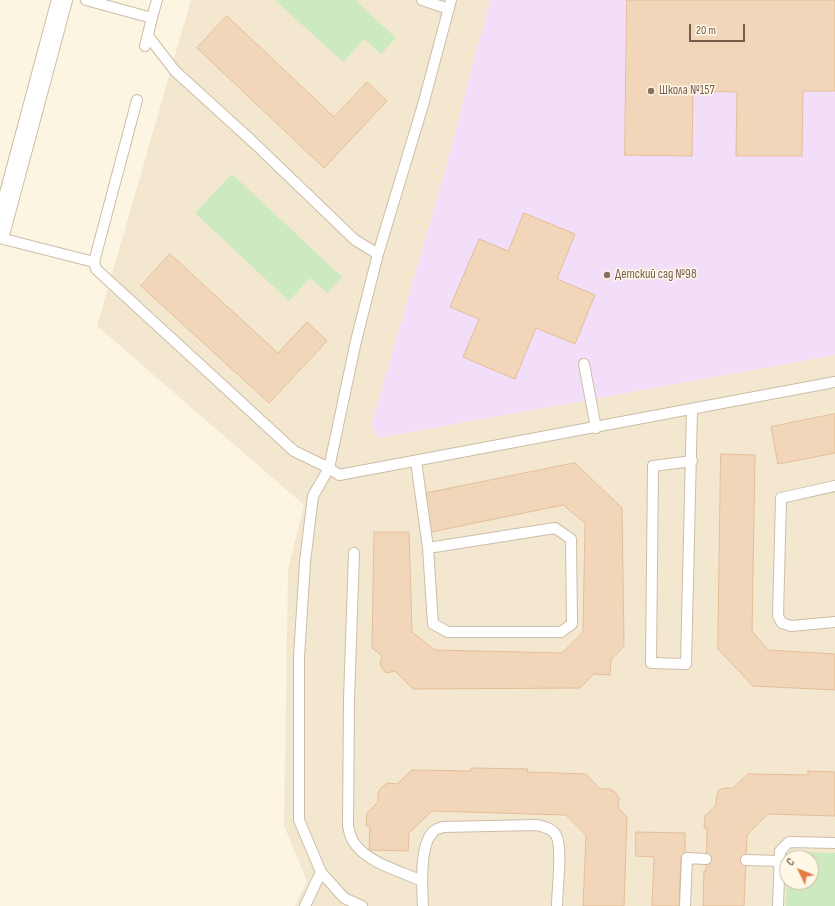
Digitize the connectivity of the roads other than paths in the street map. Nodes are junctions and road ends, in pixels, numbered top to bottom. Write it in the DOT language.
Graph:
graph roads {
  1 [pos="62,0"];
  2 [pos="86,0"];
  3 [pos="157,0"];
  4 [pos="422,0"];
  5 [pos="450,5"];
  6 [pos="152,18"];
  7 [pos="148,36"];
  8 [pos="145,46"];
  9 [pos="137,100"];
  10 [pos="0,231"];
  11 [pos="0,238"];
  12 [pos="378,254"];
  13 [pos="94,262"];
  14 [pos="584,364"];
  15 [pos="835,382"];
  16 [pos="692,410"];
  17 [pos="596,428"];
  18 [pos="416,461"];
  19 [pos="692,461"];
  20 [pos="329,468"];
  21 [pos="835,486"];
  22 [pos="428,548"];
  23 [pos="354,553"];
  24 [pos="835,622"];
  25 [pos="835,843"];
  26 [pos="781,850"];
  27 [pos="706,859"];
  28 [pos="746,860"];
  29 [pos="779,861"];
  30 [pos="321,872"];
  31 [pos="422,881"];
  32 [pos="779,884"];
  33 [pos="305,906"];
  34 [pos="362,906"];
  35 [pos="423,906"];
  36 [pos="557,906"];
  37 [pos="685,906"];
  38 [pos="778,906"];
  1 -- 10 [label="street"];
  2 -- 6 [label="lane"];
  3 -- 6 [label="lane"];
  4 -- 5 [label="lane"];
  5 -- 12 [label="lane"];
  6 -- 7 [label="lane"];
  7 -- 8 [label="lane"];
  7 -- 12 [label="lane"];
  9 -- 13 [label="lane"];
  11 -- 13 [label="lane"];
  12 -- 20 [label="lane"];
  13 -- 20 [label="lane"];
  14 -- 17 [label="lane"];
  15 -- 16 [label="lane"];
  16 -- 17 [label="lane"];
  16 -- 19 [label="lane"];
  17 -- 18 [label="lane"];
  18 -- 20 [label="lane"];
  18 -- 22 [label="lane"];
  19 -- 19 [label="lane"];
  20 -- 30 [label="lane"];
  21 -- 24 [label="lane"];
  22 -- 22 [label="lane"];
  23 -- 31 [label="lane"];
  25 -- 26 [label="lane"];
  27 -- 37 [label="lane"];
  28 -- 29 [label="lane"];
  30 -- 33 [label="lane"];
  30 -- 34 [label="lane"];
  31 -- 35 [label="lane"];
  31 -- 36 [label="lane"];
  32 -- 38 [label="lane"];
}
